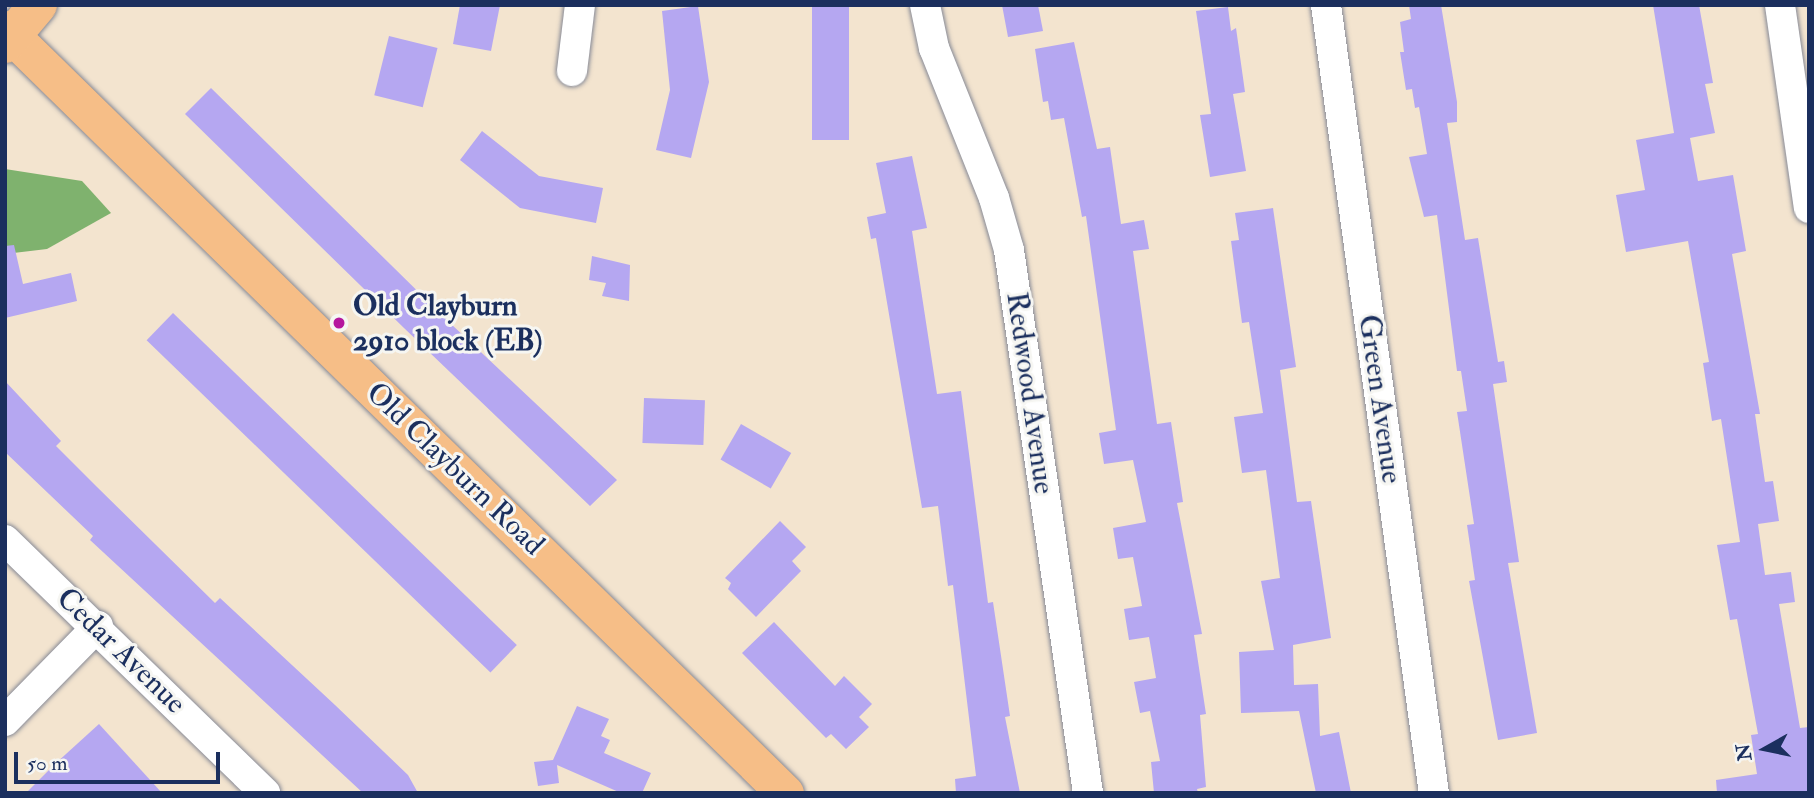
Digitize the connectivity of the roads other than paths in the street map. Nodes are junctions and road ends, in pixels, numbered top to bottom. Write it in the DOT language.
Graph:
graph roads {
  1 [pos="38,5"];
  2 [pos="580,5"];
  3 [pos="925,5"];
  4 [pos="1326,5"];
  5 [pos="1780,5"];
  6 [pos="8,36"];
  7 [pos="572,71"];
  8 [pos="1809,208"];
  9 [pos="5,540"];
  10 [pos="98,626"];
  11 [pos="5,721"];
  12 [pos="265,793"];
  13 [pos="785,793"];
  14 [pos="1088,793"];
  15 [pos="1434,793"];
  1 -- 6 [label="highway"];
  2 -- 7 [label="street"];
  3 -- 14 [label="street, Redwood Avenue"];
  4 -- 15 [label="street, Green Avenue"];
  5 -- 8 [label="street"];
  6 -- 13 [label="main road, Old Clayburn Road"];
  9 -- 10 [label="street, Cedar Avenue"];
  10 -- 11 [label="street"];
  10 -- 12 [label="street, Cedar Avenue"];
}
